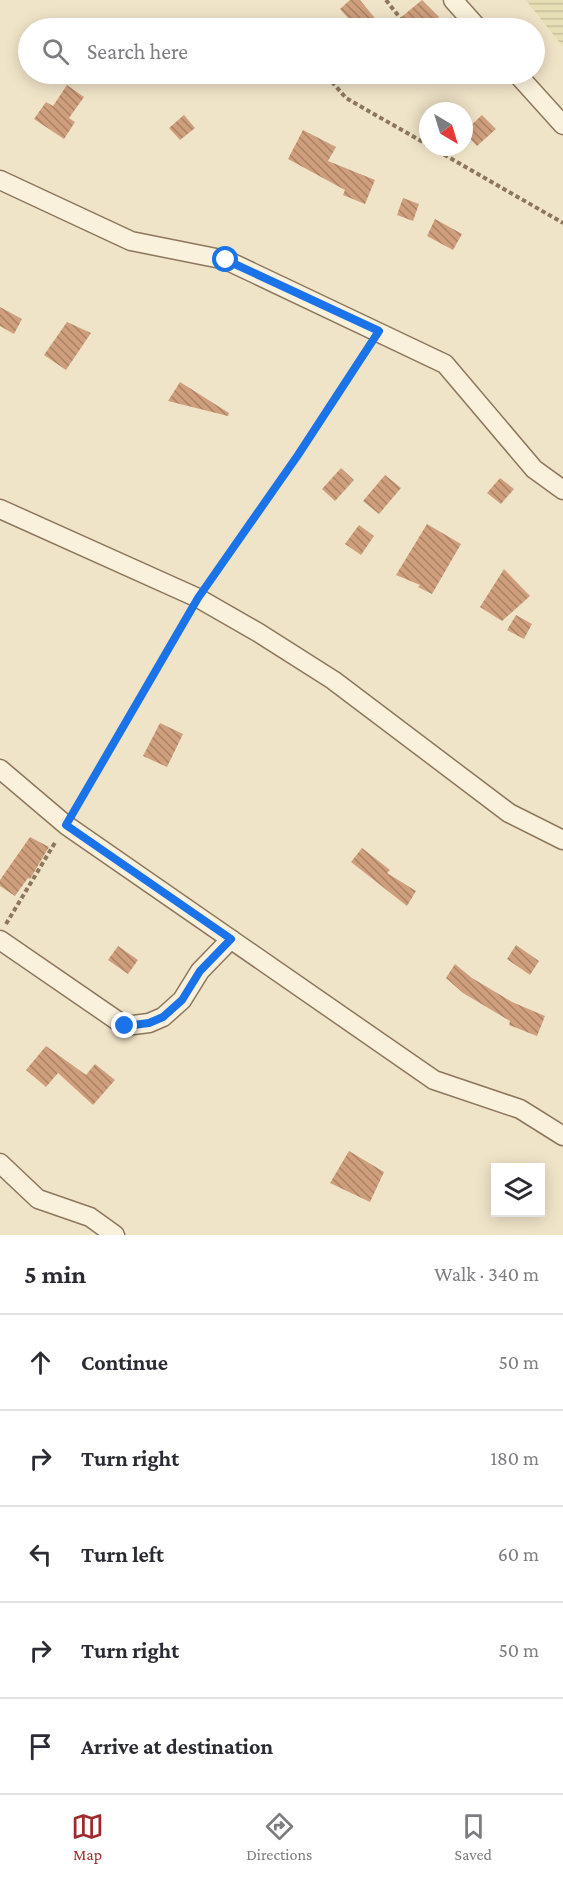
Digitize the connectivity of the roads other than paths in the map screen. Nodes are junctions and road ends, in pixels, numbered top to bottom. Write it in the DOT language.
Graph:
graph roads {
  1 [pos="453,0"];
  2 [pos="469,18"];
  3 [pos="526,84"];
  4 [pos="563,125"];
  5 [pos="0,180"];
  6 [pos="563,490"];
  7 [pos="0,509"];
  8 [pos="0,770"];
  9 [pos="563,840"];
  10 [pos="231,939"];
  11 [pos="0,940"];
  12 [pos="563,1136"];
  13 [pos="0,1163"];
  14 [pos="115,1235"];
  1 -- 2 [label="street"];
  3 -- 4 [label="street"];
  5 -- 6 [label="street"];
  7 -- 9 [label="street"];
  8 -- 10 [label="street"];
  10 -- 11 [label="street"];
  10 -- 12 [label="street"];
  13 -- 14 [label="street"];
}
